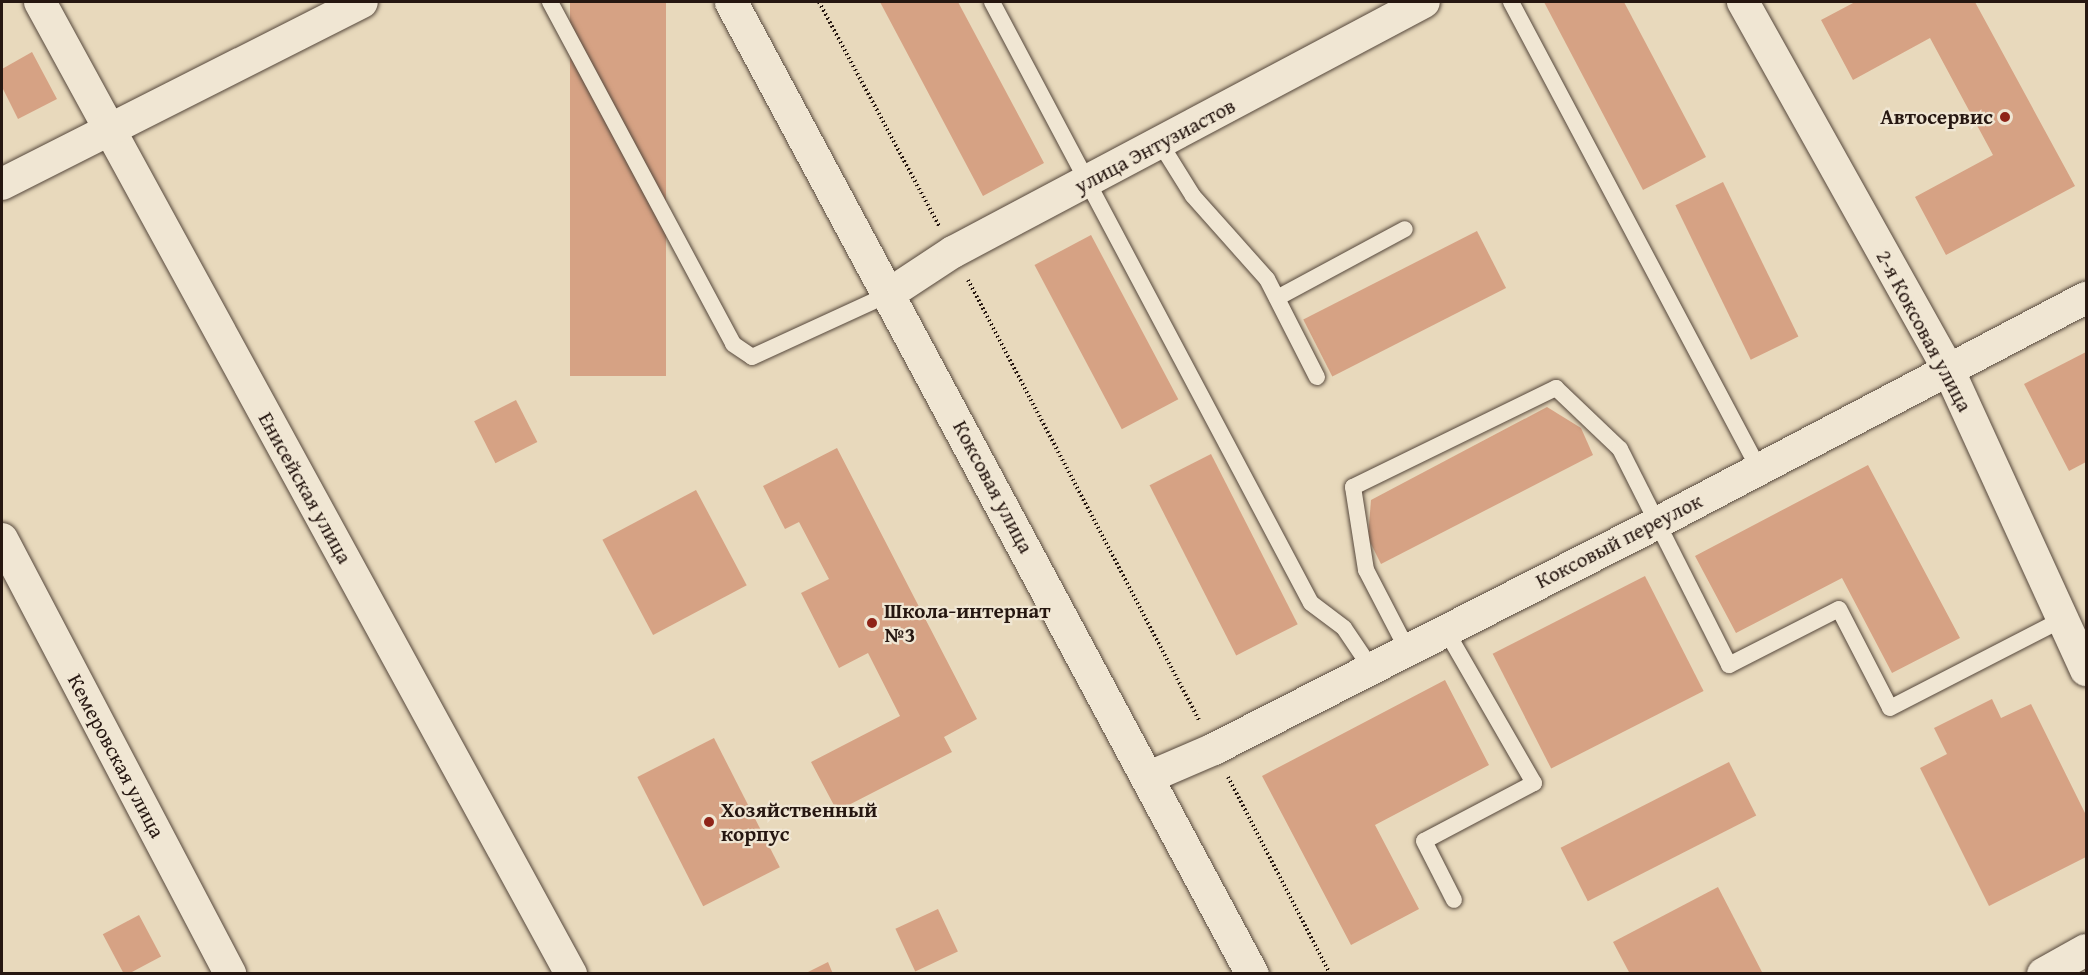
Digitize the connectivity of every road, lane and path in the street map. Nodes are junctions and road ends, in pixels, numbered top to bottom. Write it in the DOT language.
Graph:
graph roads {
  1 [pos="40,2"];
  2 [pos="362,2"];
  3 [pos="550,2"];
  4 [pos="731,2"];
  5 [pos="819,2"];
  6 [pos="992,2"];
  7 [pos="1424,2"];
  8 [pos="1511,2"];
  9 [pos="1743,2"];
  10 [pos="109,130"];
  11 [pos="1160,143"];
  12 [pos="1086,183"];
  13 [pos="2,184"];
  14 [pos="1405,229"];
  15 [pos="953,252"];
  16 [pos="889,294"];
  17 [pos="1277,298"];
  18 [pos="2086,298"];
  19 [pos="1948,371"];
  20 [pos="1317,378"];
  21 [pos="1760,469"];
  22 [pos="1655,524"];
  23 [pos="2,538"];
  24 [pos="2061,620"];
  25 [pos="1445,629"];
  26 [pos="1407,649"];
  27 [pos="1371,668"];
  28 [pos="2086,670"];
  29 [pos="1214,749"];
  30 [pos="1149,777"];
  31 [pos="1454,900"];
  32 [pos="2086,950"];
  33 [pos="230,974"];
  34 [pos="571,974"];
  35 [pos="1252,974"];
  36 [pos="1330,974"];
  37 [pos="2043,974"];
  1 -- 10 [label="street, Енисейская улица"];
  2 -- 10 [label="street"];
  3 -- 16 [label="lane"];
  4 -- 16 [label="main road, Коксовая улица"];
  5 -- 15 [label="path"];
  6 -- 12 [label="lane"];
  7 -- 11 [label="street, улица Энтузиастов"];
  8 -- 21 [label="lane"];
  9 -- 19 [label="street, 2-я Коксовая улица"];
  10 -- 13 [label="street"];
  10 -- 34 [label="street, Енисейская улица"];
  11 -- 12 [label="street, улица Энтузиастов"];
  11 -- 17 [label="lane"];
  12 -- 15 [label="street, улица Энтузиастов"];
  12 -- 27 [label="lane"];
  14 -- 17 [label="lane"];
  15 -- 16 [label="street, улица Энтузиастов"];
  15 -- 29 [label="path"];
  16 -- 30 [label="main road, Коксовая улица"];
  17 -- 20 [label="lane"];
  18 -- 19 [label="street, Коксовый переулок"];
  19 -- 21 [label="street, Коксовый переулок"];
  19 -- 24 [label="street, 2-я Коксовая улица"];
  21 -- 22 [label="street, Коксовый переулок"];
  22 -- 24 [label="lane"];
  22 -- 25 [label="street, Коксовый переулок"];
  22 -- 26 [label="lane"];
  23 -- 33 [label="street, Кемеровская улица"];
  24 -- 28 [label="street, 2-я Коксовая улица"];
  25 -- 26 [label="street, Коксовый переулок"];
  25 -- 31 [label="lane"];
  26 -- 27 [label="street, Коксовый переулок"];
  27 -- 29 [label="street, Коксовый переулок"];
  29 -- 30 [label="street, Коксовый переулок"];
  29 -- 36 [label="path"];
  30 -- 35 [label="main road, Коксовая улица"];
  32 -- 37 [label="street"];
}
